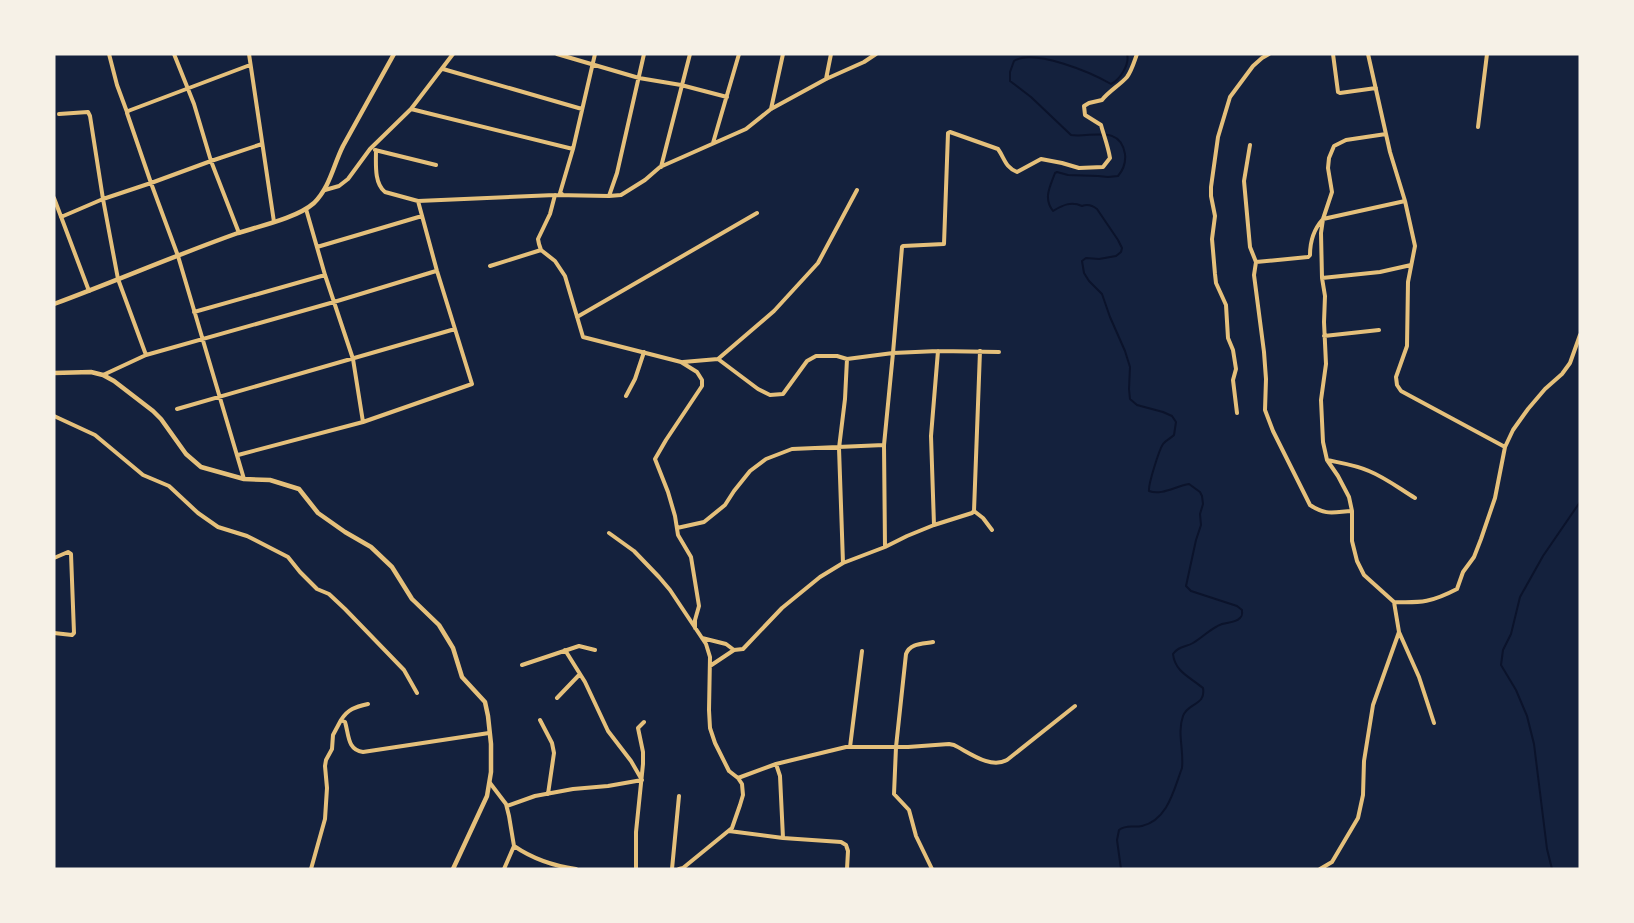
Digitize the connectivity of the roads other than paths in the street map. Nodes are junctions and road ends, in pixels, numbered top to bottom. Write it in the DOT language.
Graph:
graph roads {
  1 [pos="109,54"];
  2 [pos="174,54"];
  3 [pos="249,54"];
  4 [pos="394,54"];
  5 [pos="453,54"];
  6 [pos="557,54"];
  7 [pos="595,54"];
  8 [pos="644,54"];
  9 [pos="690,54"];
  10 [pos="739,54"];
  11 [pos="783,54"];
  12 [pos="831,54"];
  13 [pos="876,54"];
  14 [pos="1137,54"];
  15 [pos="1269,54"];
  16 [pos="1333,54"];
  17 [pos="1368,54"];
  18 [pos="1487,54"];
  19 [pos="592,64"];
  20 [pos="250,65"];
  21 [pos="443,69"];
  22 [pos="639,78"];
  23 [pos="826,79"];
  24 [pos="681,85"];
  25 [pos="187,88"];
  26 [pos="1376,88"];
  27 [pos="727,97"];
  28 [pos="411,109"];
  29 [pos="582,109"];
  30 [pos="771,109"];
  31 [pos="127,113"];
  32 [pos="59,114"];
  33 [pos="1478,127"];
  34 [pos="1386,134"];
  35 [pos="262,144"];
  36 [pos="713,144"];
  37 [pos="1250,145"];
  38 [pos="370,149"];
  39 [pos="573,149"];
  40 [pos="376,150"];
  41 [pos="211,160"];
  42 [pos="436,165"];
  43 [pos="660,167"];
  44 [pos="151,183"];
  45 [pos="325,190"];
  46 [pos="857,190"];
  47 [pos="555,195"];
  48 [pos="565,195"];
  49 [pos="609,196"];
  50 [pos="54,198"];
  51 [pos="103,198"];
  52 [pos="418,201"];
  53 [pos="1406,201"];
  54 [pos="306,208"];
  55 [pos="757,213"];
  56 [pos="422,216"];
  57 [pos="61,217"];
  58 [pos="1323,219"];
  59 [pos="274,222"];
  60 [pos="239,233"];
  61 [pos="317,247"];
  62 [pos="541,250"];
  63 [pos="178,256"];
  64 [pos="1256,262"];
  65 [pos="490,266"];
  66 [pos="1411,266"];
  67 [pos="437,271"];
  68 [pos="325,275"];
  69 [pos="1322,278"];
  70 [pos="118,279"];
  71 [pos="89,291"];
  72 [pos="334,302"];
  73 [pos="54,304"];
  74 [pos="194,312"];
  75 [pos="577,317"];
  76 [pos="455,329"];
  77 [pos="1379,330"];
  78 [pos="1580,335"];
  79 [pos="1324,336"];
  80 [pos="203,339"];
  81 [pos="938,351"];
  82 [pos="980,351"];
  83 [pos="644,352"];
  84 [pos="999,352"];
  85 [pos="892,353"];
  86 [pos="147,355"];
  87 [pos="353,359"];
  88 [pos="718,359"];
  89 [pos="847,359"];
  90 [pos="681,362"];
  91 [pos="54,373"];
  92 [pos="102,375"];
  93 [pos="220,396"];
  94 [pos="626,396"];
  95 [pos="177,409"];
  96 [pos="1237,413"];
  97 [pos="54,416"];
  98 [pos="363,422"];
  99 [pos="884,445"];
  100 [pos="1505,447"];
  101 [pos="839,448"];
  102 [pos="238,455"];
  103 [pos="1327,460"];
  104 [pos="244,479"];
  105 [pos="1415,498"];
  106 [pos="974,511"];
  107 [pos="1352,511"];
  108 [pos="934,525"];
  109 [pos="677,528"];
  110 [pos="992,530"];
  111 [pos="609,533"];
  112 [pos="885,547"];
  113 [pos="54,558"];
  114 [pos="843,563"];
  115 [pos="1394,602"];
  116 [pos="695,628"];
  117 [pos="1399,632"];
  118 [pos="54,633"];
  119 [pos="702,638"];
  120 [pos="933,642"];
  121 [pos="565,650"];
  122 [pos="595,650"];
  123 [pos="734,650"];
  124 [pos="862,651"];
  125 [pos="522,665"];
  126 [pos="710,666"];
  127 [pos="580,674"];
  128 [pos="417,693"];
  129 [pos="557,698"];
  130 [pos="368,704"];
  131 [pos="1076,706"];
  132 [pos="341,720"];
  133 [pos="540,720"];
  134 [pos="644,722"];
  135 [pos="1434,723"];
  136 [pos="489,733"];
  137 [pos="850,747"];
  138 [pos="896,747"];
  139 [pos="776,764"];
  140 [pos="738,778"];
  141 [pos="642,780"];
  142 [pos="490,783"];
  143 [pos="548,794"];
  144 [pos="679,796"];
  145 [pos="507,806"];
  146 [pos="729,831"];
  147 [pos="783,838"];
  148 [pos="514,846"];
  149 [pos="562,868"];
  150 [pos="311,869"];
  151 [pos="453,869"];
  152 [pos="504,869"];
  153 [pos="576,869"];
  154 [pos="636,869"];
  155 [pos="672,869"];
  156 [pos="682,869"];
  157 [pos="847,869"];
  158 [pos="932,869"];
  159 [pos="1320,869"];
  1 -- 31 [label="street"];
  2 -- 25 [label="street"];
  3 -- 20 [label="street"];
  4 -- 45 [label="street"];
  5 -- 21 [label="street"];
  6 -- 19 [label="street"];
  7 -- 19 [label="street"];
  8 -- 22 [label="street"];
  9 -- 24 [label="street"];
  10 -- 27 [label="street"];
  11 -- 30 [label="street"];
  12 -- 23 [label="street"];
  13 -- 23 [label="street"];
  14 -- 85 [label="street"];
  15 -- 96 [label="street"];
  16 -- 26 [label="street"];
  17 -- 26 [label="street"];
  18 -- 33 [label="street"];
  19 -- 22 [label="street"];
  19 -- 29 [label="street"];
  20 -- 25 [label="street"];
  20 -- 35 [label="street"];
  21 -- 28 [label="street"];
  21 -- 29 [label="street"];
  22 -- 24 [label="street"];
  22 -- 49 [label="street"];
  23 -- 30 [label="street"];
  24 -- 27 [label="street"];
  24 -- 43 [label="street"];
  25 -- 31 [label="street"];
  25 -- 41 [label="street"];
  26 -- 34 [label="street"];
  27 -- 36 [label="street"];
  28 -- 38 [label="street"];
  28 -- 39 [label="street"];
  29 -- 39 [label="street"];
  30 -- 36 [label="street"];
  31 -- 44 [label="street"];
  32 -- 51 [label="street"];
  34 -- 53 [label="street"];
  34 -- 58 [label="street"];
  35 -- 41 [label="street"];
  35 -- 59 [label="street"];
  36 -- 43 [label="street"];
  37 -- 64 [label="street"];
  38 -- 40 [label="street"];
  38 -- 45 [label="street"];
  39 -- 48 [label="street"];
  40 -- 42 [label="street"];
  40 -- 52 [label="street"];
  41 -- 44 [label="street"];
  41 -- 60 [label="street"];
  43 -- 49 [label="street"];
  44 -- 51 [label="street"];
  44 -- 63 [label="street"];
  45 -- 54 [label="street"];
  46 -- 88 [label="street"];
  47 -- 48 [label="street"];
  47 -- 52 [label="street"];
  47 -- 62 [label="street"];
  48 -- 49 [label="street"];
  50 -- 57 [label="street"];
  51 -- 57 [label="street"];
  51 -- 70 [label="street"];
  52 -- 56 [label="street"];
  53 -- 58 [label="street"];
  53 -- 66 [label="street"];
  54 -- 59 [label="street"];
  54 -- 61 [label="street"];
  55 -- 75 [label="street"];
  56 -- 61 [label="street"];
  56 -- 67 [label="street"];
  57 -- 71 [label="street"];
  58 -- 64 [label="street"];
  58 -- 69 [label="street"];
  59 -- 60 [label="street"];
  60 -- 63 [label="street"];
  61 -- 68 [label="street"];
  62 -- 65 [label="street"];
  62 -- 75 [label="street"];
  63 -- 70 [label="street"];
  63 -- 74 [label="street"];
  64 -- 107 [label="street"];
  66 -- 69 [label="street"];
  66 -- 100 [label="street"];
  67 -- 72 [label="street"];
  67 -- 76 [label="street"];
  68 -- 72 [label="street"];
  68 -- 74 [label="street"];
  69 -- 79 [label="street"];
  70 -- 71 [label="street"];
  70 -- 86 [label="street"];
  71 -- 73 [label="street"];
  72 -- 80 [label="street"];
  72 -- 87 [label="street"];
  74 -- 80 [label="street"];
  75 -- 83 [label="street"];
  76 -- 87 [label="street"];
  76 -- 98 [label="street"];
  77 -- 79 [label="street"];
  78 -- 100 [label="street"];
  79 -- 103 [label="street"];
  80 -- 86 [label="street"];
  80 -- 93 [label="street"];
  81 -- 82 [label="street"];
  81 -- 85 [label="street"];
  81 -- 108 [label="street"];
  82 -- 84 [label="street"];
  82 -- 106 [label="street"];
  83 -- 90 [label="street"];
  83 -- 94 [label="street"];
  85 -- 89 [label="street"];
  85 -- 99 [label="street"];
  86 -- 92 [label="street"];
  87 -- 93 [label="street"];
  87 -- 98 [label="street"];
  88 -- 89 [label="street"];
  88 -- 90 [label="street"];
  89 -- 101 [label="street"];
  90 -- 109 [label="street"];
  91 -- 92 [label="street"];
  92 -- 104 [label="street"];
  93 -- 95 [label="street"];
  93 -- 102 [label="street"];
  97 -- 128 [label="street"];
  98 -- 102 [label="street"];
  99 -- 101 [label="street"];
  99 -- 112 [label="street"];
  100 -- 115 [label="street"];
  101 -- 109 [label="street"];
  101 -- 114 [label="street"];
  102 -- 104 [label="street"];
  103 -- 105 [label="street"];
  103 -- 107 [label="street"];
  104 -- 136 [label="street"];
  106 -- 108 [label="street"];
  106 -- 110 [label="street"];
  107 -- 115 [label="street"];
  108 -- 112 [label="street"];
  109 -- 116 [label="street"];
  111 -- 116 [label="street"];
  112 -- 114 [label="street"];
  113 -- 118 [label="street"];
  114 -- 123 [label="street"];
  115 -- 117 [label="street"];
  116 -- 119 [label="street"];
  117 -- 135 [label="street"];
  117 -- 159 [label="street"];
  119 -- 123 [label="street"];
  119 -- 126 [label="street"];
  120 -- 138 [label="street"];
  121 -- 122 [label="street"];
  121 -- 125 [label="street"];
  121 -- 127 [label="street"];
  123 -- 126 [label="street"];
  124 -- 137 [label="street"];
  126 -- 140 [label="street"];
  127 -- 129 [label="street"];
  127 -- 141 [label="street"];
  130 -- 132 [label="street"];
  131 -- 138 [label="street"];
  132 -- 136 [label="street"];
  132 -- 150 [label="street"];
  133 -- 143 [label="street"];
  134 -- 141 [label="street"];
  136 -- 142 [label="street"];
  137 -- 138 [label="street"];
  137 -- 139 [label="street"];
  138 -- 158 [label="street"];
  139 -- 140 [label="street"];
  139 -- 147 [label="street"];
  140 -- 146 [label="street"];
  141 -- 143 [label="street"];
  141 -- 154 [label="street"];
  142 -- 145 [label="street"];
  142 -- 151 [label="street"];
  143 -- 145 [label="street"];
  144 -- 155 [label="street"];
  145 -- 148 [label="street"];
  146 -- 147 [label="street"];
  146 -- 156 [label="street"];
  147 -- 157 [label="street"];
  148 -- 149 [label="street"];
  148 -- 152 [label="street"];
  149 -- 153 [label="street"];
}
